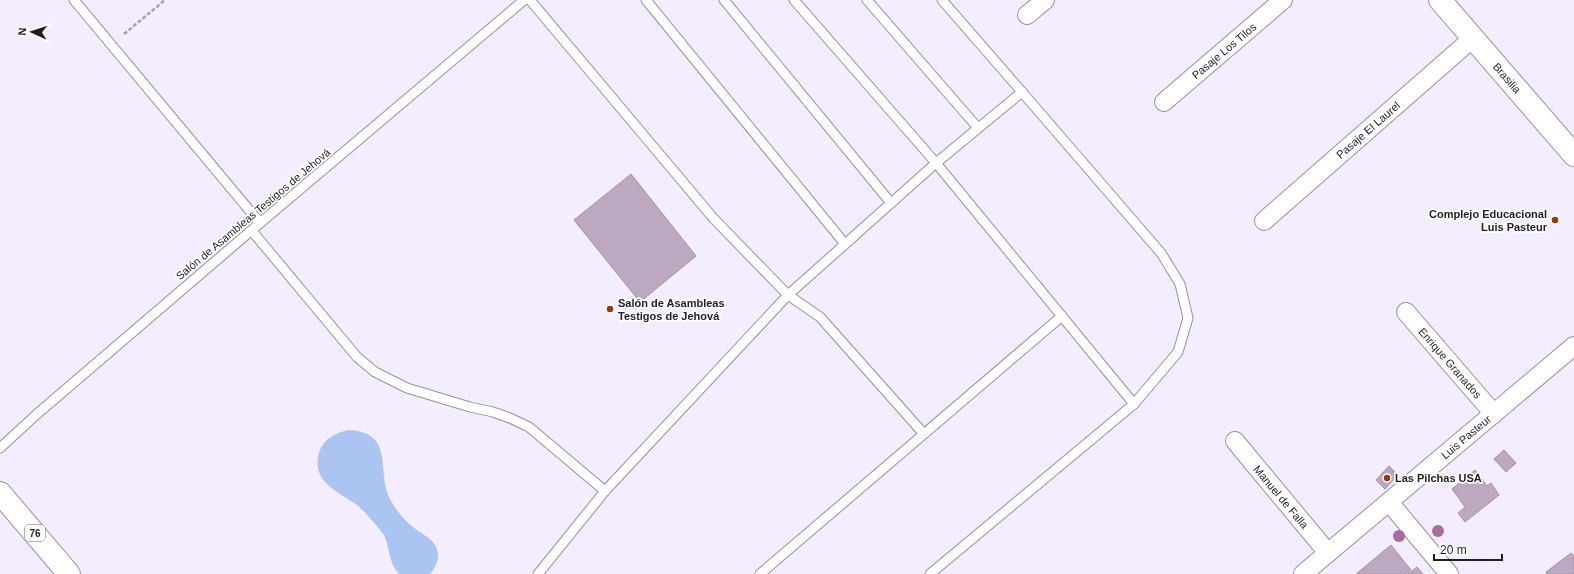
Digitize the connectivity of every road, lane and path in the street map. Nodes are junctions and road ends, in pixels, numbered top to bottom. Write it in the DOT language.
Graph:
graph roads {
  1 [pos="74,0"];
  2 [pos="165,0"];
  3 [pos="524,0"];
  4 [pos="530,0"];
  5 [pos="646,0"];
  6 [pos="724,0"];
  7 [pos="794,0"];
  8 [pos="867,0"];
  9 [pos="942,0"];
  10 [pos="1045,0"];
  11 [pos="1283,0"];
  12 [pos="1440,0"];
  13 [pos="1027,15"];
  14 [pos="1473,38"];
  15 [pos="112,45"];
  16 [pos="1022,92"];
  17 [pos="1164,102"];
  18 [pos="978,128"];
  19 [pos="1574,155"];
  20 [pos="936,163"];
  21 [pos="891,203"];
  22 [pos="1264,221"];
  23 [pos="260,223"];
  24 [pos="252,231"];
  25 [pos="845,244"];
  26 [pos="788,295"];
  27 [pos="1406,312"];
  28 [pos="1062,316"];
  29 [pos="1574,346"];
  30 [pos="1134,404"];
  31 [pos="1494,414"];
  32 [pos="924,434"];
  33 [pos="1234,442"];
  34 [pos="0,448"];
  35 [pos="604,491"];
  36 [pos="0,492"];
  37 [pos="1389,502"];
  38 [pos="1328,553"];
  39 [pos="69,574"];
  40 [pos="538,574"];
  41 [pos="760,574"];
  42 [pos="930,574"];
  43 [pos="1303,574"];
  44 [pos="1448,574"];
  1 -- 15 [label="lane"];
  2 -- 15 [label="path"];
  3 -- 23 [label="lane, Salón de Asambleas Testigos de Jehová"];
  4 -- 26 [label="lane"];
  5 -- 25 [label="lane"];
  6 -- 21 [label="lane"];
  7 -- 20 [label="lane"];
  8 -- 18 [label="lane"];
  9 -- 16 [label="lane"];
  10 -- 13 [label="street"];
  11 -- 17 [label="street, Pasaje Los Tilos"];
  12 -- 14 [label="street, Brasilia"];
  14 -- 19 [label="street, Brasilia"];
  14 -- 22 [label="street, Pasaje El Laurel"];
  15 -- 23 [label="lane"];
  16 -- 18 [label="lane"];
  16 -- 30 [label="lane"];
  18 -- 20 [label="lane"];
  20 -- 21 [label="lane"];
  20 -- 28 [label="lane"];
  21 -- 25 [label="lane"];
  23 -- 24 [label="lane, Salón de Asambleas Testigos de Jehová"];
  24 -- 34 [label="lane, Salón de Asambleas Testigos de Jehová"];
  24 -- 35 [label="lane"];
  25 -- 26 [label="lane"];
  26 -- 32 [label="lane"];
  26 -- 35 [label="lane"];
  27 -- 31 [label="street, Enrique Granados"];
  28 -- 30 [label="lane"];
  28 -- 32 [label="lane"];
  29 -- 31 [label="street, Luis Pasteur"];
  30 -- 42 [label="lane"];
  31 -- 37 [label="street, Luis Pasteur"];
  32 -- 41 [label="lane"];
  33 -- 38 [label="street, Manuel de Falla"];
  35 -- 40 [label="lane"];
  36 -- 39 [label="street, 76"];
  37 -- 38 [label="street, Luis Pasteur"];
  37 -- 44 [label="street"];
  38 -- 43 [label="street, Luis Pasteur"];
}
